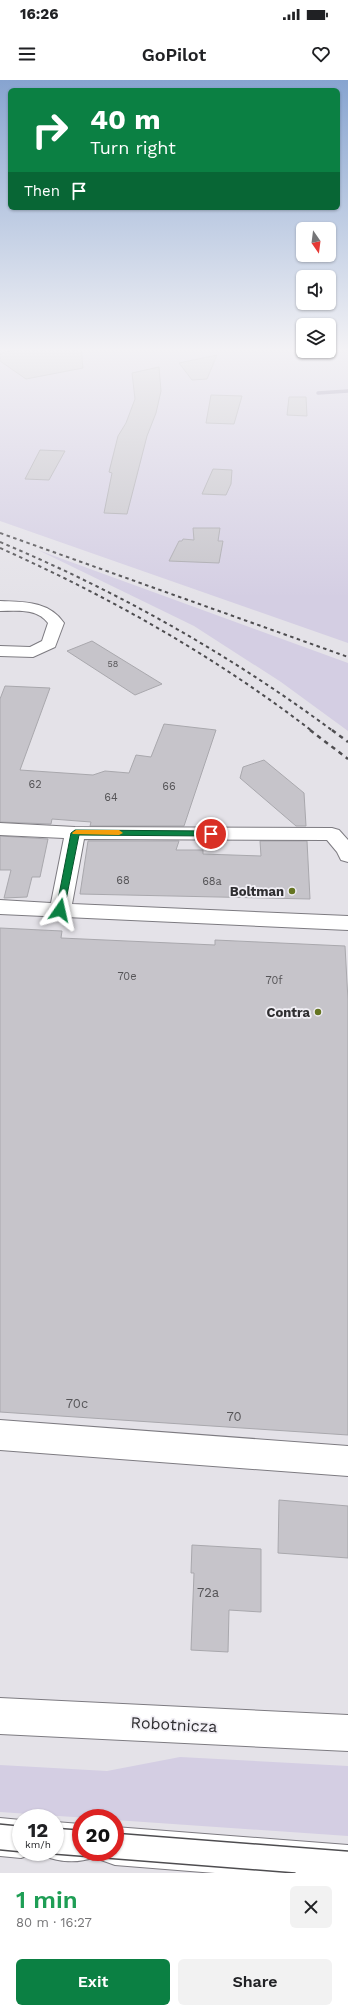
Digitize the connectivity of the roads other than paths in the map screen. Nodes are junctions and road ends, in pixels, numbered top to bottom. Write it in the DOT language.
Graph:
graph roads {
  1 [pos="0,606"];
  2 [pos="0,651"];
  3 [pos="0,829"];
  4 [pos="75,833"];
  5 [pos="348,856"];
  6 [pos="0,907"];
  7 [pos="60,910"];
  8 [pos="348,923"];
  9 [pos="0,1435"];
  10 [pos="348,1461"];
  11 [pos="0,1716"];
  12 [pos="348,1733"];
  13 [pos="0,1837"];
  14 [pos="12,1838"];
  15 [pos="124,1847"];
  16 [pos="348,1864"];
  1 -- 2 [label="street"];
  3 -- 4 [label="street"];
  4 -- 5 [label="street"];
  4 -- 7 [label="street"];
  6 -- 7 [label="street"];
  7 -- 8 [label="street"];
  9 -- 10 [label="street"];
  11 -- 12 [label="street, Robotnicza"];
  13 -- 14 [label="street"];
  15 -- 16 [label="street"];
}
